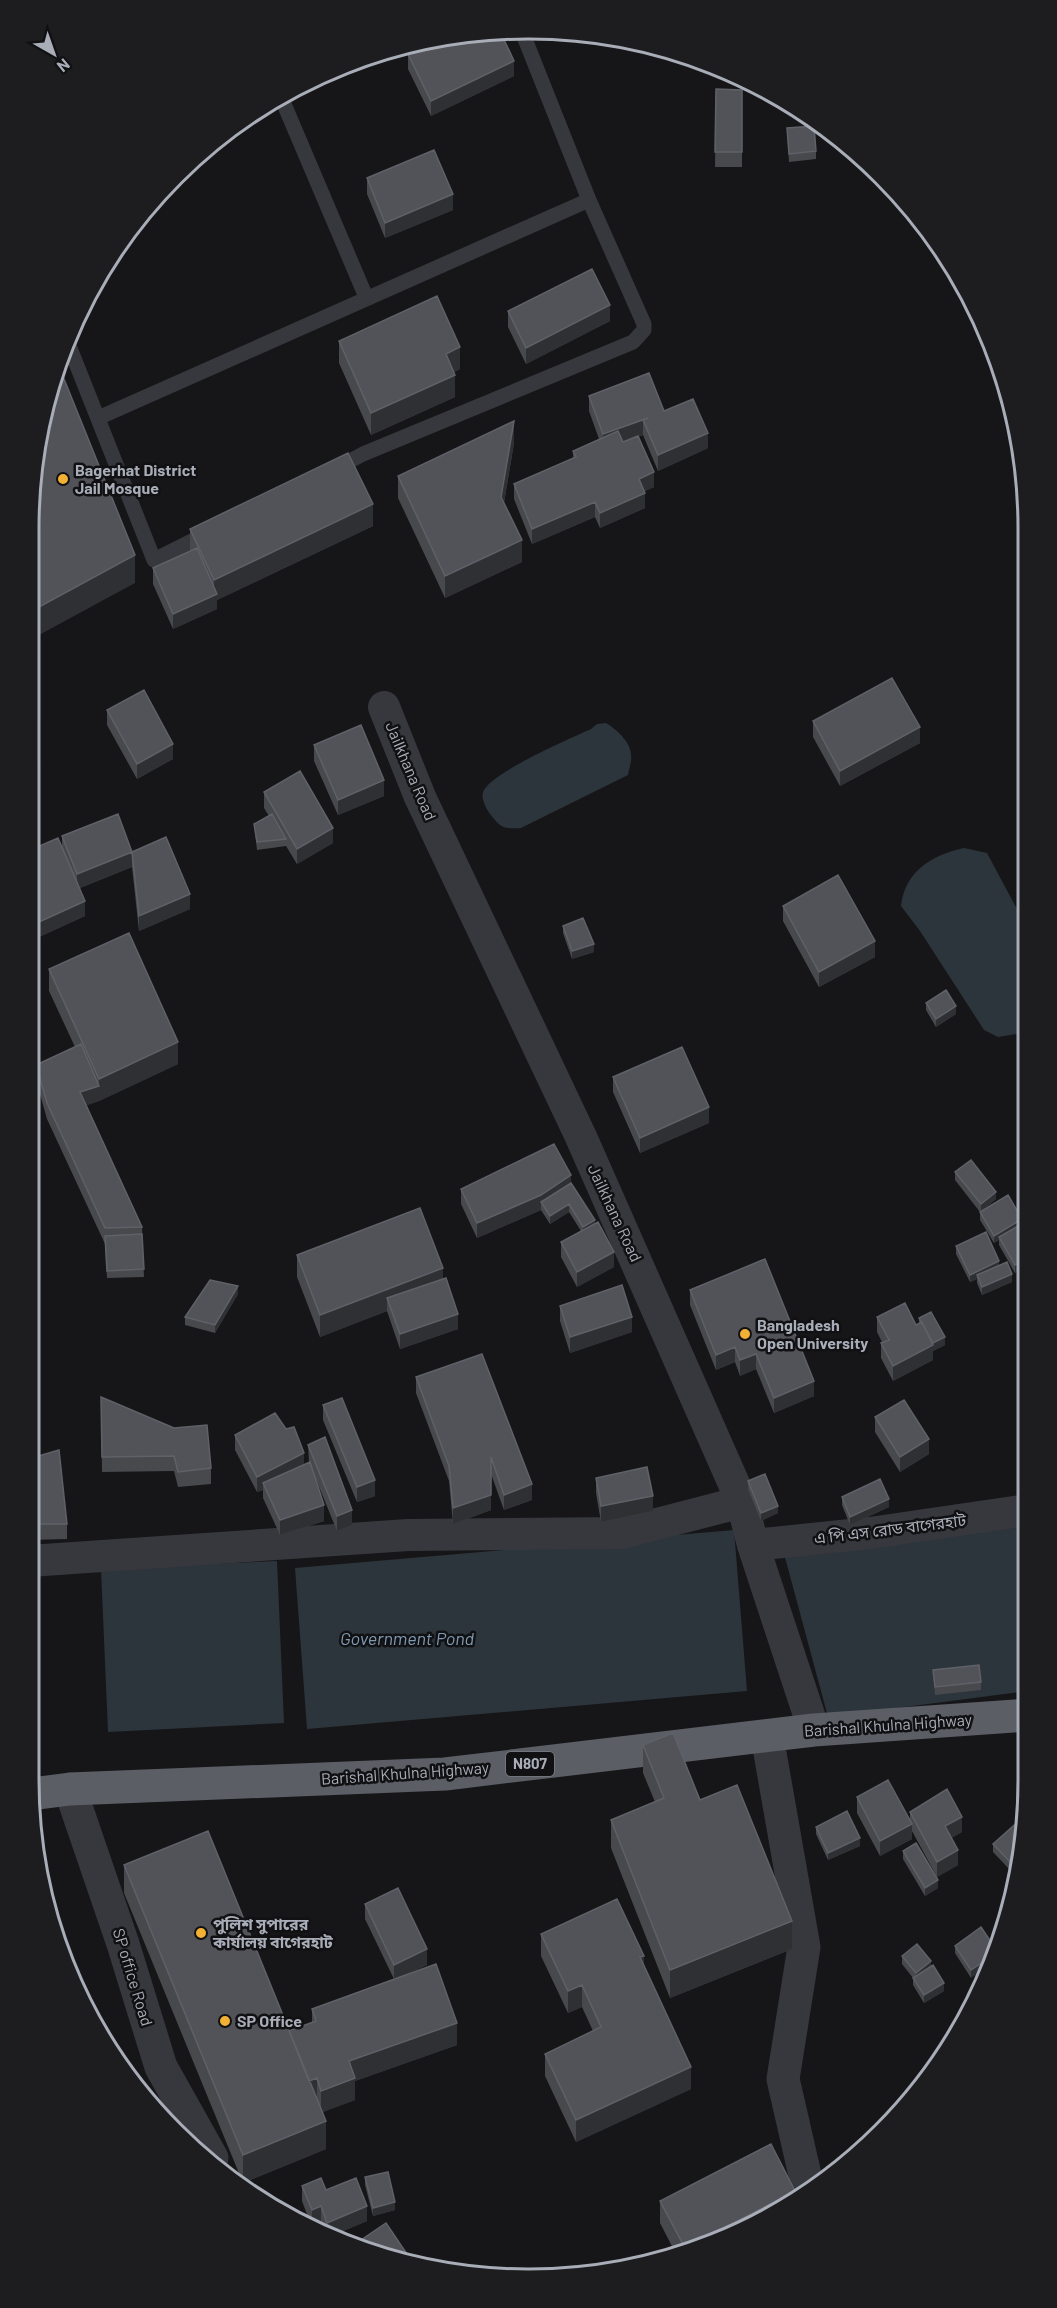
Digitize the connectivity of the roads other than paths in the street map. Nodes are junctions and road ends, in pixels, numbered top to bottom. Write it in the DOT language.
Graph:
graph roads {
  1 [pos="525,39"];
  2 [pos="284,105"];
  3 [pos="589,200"];
  4 [pos="366,297"];
  5 [pos="72,352"];
  6 [pos="98,418"];
  7 [pos="322,476"];
  8 [pos="217,528"];
  9 [pos="384,707"];
  10 [pos="742,1502"];
  11 [pos="1018,1511"];
  12 [pos="753,1545"];
  13 [pos="39,1560"];
  14 [pos="1018,1716"];
  15 [pos="814,1730"];
  16 [pos="767,1736"];
  17 [pos="70,1789"];
  18 [pos="39,1793"];
  19 [pos="207,2148"];
  20 [pos="807,2182"];
  1 -- 3 [label="lane"];
  2 -- 4 [label="lane"];
  3 -- 4 [label="lane"];
  3 -- 7 [label="lane"];
  4 -- 6 [label="lane"];
  5 -- 6 [label="lane"];
  6 -- 8 [label="lane"];
  9 -- 10 [label="street, Jailkhana Road"];
  10 -- 12 [label="street, Jailkhana Road"];
  10 -- 13 [label="street"];
  11 -- 12 [label="street, এ পি এস রোড বাগেরহাট"];
  12 -- 15 [label="street, Jailkhana Road"];
  14 -- 15 [label="highway, Barishal Khulna Highway / N807"];
  15 -- 16 [label="highway, Barishal Khulna Highway / N807"];
  16 -- 17 [label="highway, Barishal Khulna Highway / N807"];
  16 -- 20 [label="street"];
  17 -- 18 [label="highway, Barishal Khulna Highway / N807"];
  17 -- 19 [label="street, SP office Road"];
}
